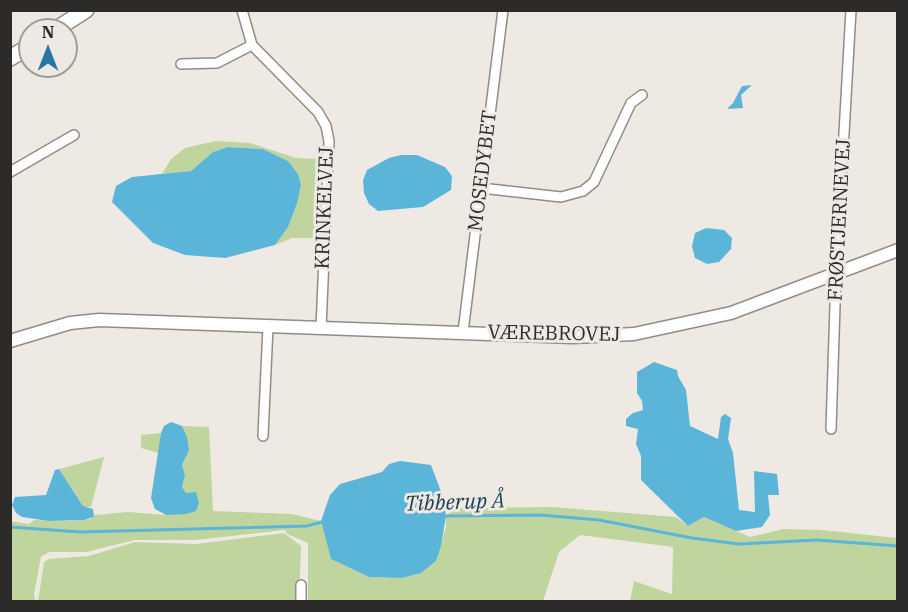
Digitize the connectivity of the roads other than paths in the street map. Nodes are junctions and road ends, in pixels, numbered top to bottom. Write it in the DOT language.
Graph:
graph roads {
  1 [pos="242,10"];
  2 [pos="503,10"];
  3 [pos="851,10"];
  4 [pos="252,45"];
  5 [pos="181,64"];
  6 [pos="642,95"];
  7 [pos="74,135"];
  8 [pos="10,172"];
  9 [pos="481,188"];
  10 [pos="897,250"];
  11 [pos="836,274"];
  12 [pos="268,326"];
  13 [pos="321,328"];
  14 [pos="463,332"];
  15 [pos="10,341"];
  16 [pos="831,429"];
  17 [pos="263,436"];
  18 [pos="302,585"];
  19 [pos="301,602"];
  1 -- 4 [label="street, KRINKELVEJ"];
  2 -- 9 [label="street, MOSEDYBET"];
  3 -- 11 [label="street, FRØSTJERNEVEJ"];
  4 -- 5 [label="street"];
  4 -- 13 [label="street, KRINKELVEJ"];
  6 -- 9 [label="street"];
  7 -- 8 [label="street"];
  9 -- 14 [label="street, MOSEDYBET"];
  10 -- 11 [label="street, VÆREBROVEJ"];
  11 -- 14 [label="street, VÆREBROVEJ"];
  11 -- 16 [label="street, FRØSTJERNEVEJ"];
  12 -- 13 [label="street, VÆREBROVEJ"];
  12 -- 15 [label="street, VÆREBROVEJ"];
  12 -- 17 [label="street"];
  13 -- 14 [label="street, VÆREBROVEJ"];
  18 -- 19 [label="street"];
}
